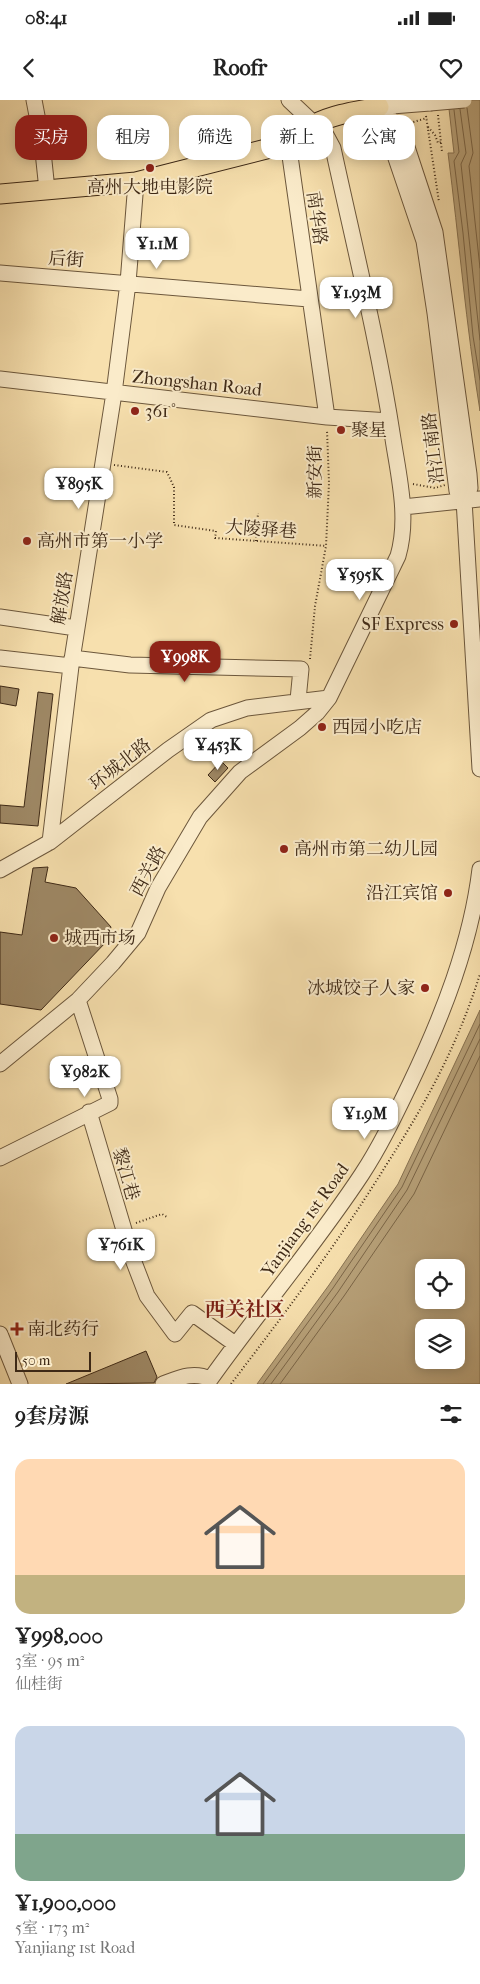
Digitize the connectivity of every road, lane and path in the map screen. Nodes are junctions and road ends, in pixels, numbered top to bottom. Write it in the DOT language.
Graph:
graph roads {
  1 [pos="34,100"];
  2 [pos="289,100"];
  3 [pos="464,100"];
  4 [pos="378,103"];
  5 [pos="431,110"];
  6 [pos="306,115"];
  7 [pos="333,118"];
  8 [pos="415,119"];
  9 [pos="428,127"];
  10 [pos="441,142"];
  11 [pos="333,148"];
  12 [pos="261,151"];
  13 [pos="442,152"];
  14 [pos="290,160"];
  15 [pos="136,182"];
  16 [pos="47,190"];
  17 [pos="0,194"];
  18 [pos="0,273"];
  19 [pos="128,283"];
  20 [pos="309,299"];
  21 [pos="0,379"];
  22 [pos="114,393"];
  23 [pos="327,416"];
  24 [pos="390,421"];
  25 [pos="103,464"];
  26 [pos="399,480"];
  27 [pos="449,481"];
  28 [pos="480,499"];
  29 [pos="464,500"];
  30 [pos="403,507"];
  31 [pos="258,513"];
  32 [pos="256,541"];
  33 [pos="326,546"];
  34 [pos="0,617"];
  35 [pos="76,628"];
  36 [pos="0,658"];
  37 [pos="71,662"];
  38 [pos="301,669"];
  39 [pos="329,698"];
  40 [pos="298,700"];
  41 [pos="480,770"];
  42 [pos="50,842"];
  43 [pos="480,869"];
  44 [pos="0,870"];
  45 [pos="78,1000"];
  46 [pos="0,1064"];
  47 [pos="89,1112"];
  48 [pos="0,1158"];
  49 [pos="167,1217"];
  50 [pos="122,1227"];
  51 [pos="0,1334"];
  52 [pos="235,1344"];
  53 [pos="208,1382"];
  54 [pos="20,1384"];
  55 [pos="163,1384"];
  1 -- 16 [label="street"];
  2 -- 6 [label="street, 西关路"];
  3 -- 5 [label="street, bridge"];
  4 -- 5 [label="street"];
  4 -- 7 [label="main road"];
  4 -- 29 [label="street, 沿江南路"];
  5 -- 8 [label="path"];
  5 -- 10 [label="path"];
  9 -- 10 [label="path"];
  10 -- 13 [label="path"];
  11 -- 24 [label="street, 西关路"];
  12 -- 15 [label="main road"];
  14 -- 20 [label="street, 南华路"];
  15 -- 16 [label="main road"];
  15 -- 19 [label="street, 解放路"];
  16 -- 17 [label="main road"];
  18 -- 19 [label="street, 后街"];
  19 -- 20 [label="street, 后街"];
  19 -- 22 [label="street, 解放路"];
  20 -- 23 [label="street, 南华路"];
  21 -- 22 [label="street, Zhongshan Road"];
  22 -- 23 [label="street, Zhongshan Road"];
  22 -- 25 [label="street, 解放路"];
  23 -- 24 [label="street, Zhongshan Road"];
  23 -- 33 [label="path, 新安街"];
  24 -- 26 [label="street, 西关路"];
  25 -- 32 [label="path, 大陵驿巷"];
  25 -- 35 [label="street, 解放路"];
  26 -- 27 [label="path"];
  26 -- 30 [label="street, 西关路"];
  28 -- 29 [label="street"];
  29 -- 30 [label="street"];
  29 -- 41 [label="street"];
  30 -- 39 [label="street, 西关路"];
  31 -- 32 [label="path"];
  32 -- 33 [label="path, 大陵驿巷"];
  33 -- 38 [label="path, 新安街"];
  34 -- 35 [label="street"];
  35 -- 37 [label="street, 解放路"];
  36 -- 37 [label="street"];
  37 -- 38 [label="street"];
  37 -- 42 [label="street, 解放路"];
  38 -- 40 [label="street"];
  39 -- 40 [label="street, 环城北路"];
  39 -- 45 [label="street, 西关路"];
  40 -- 42 [label="street, 环城北路"];
  42 -- 44 [label="street, 环城北路"];
  43 -- 52 [label="street, Yanjiang 1st Road"];
  45 -- 46 [label="street, 西关路"];
  45 -- 47 [label="street"];
  47 -- 48 [label="street"];
  47 -- 50 [label="street, 黎江巷"];
  49 -- 50 [label="path"];
  50 -- 52 [label="street, 黎江巷"];
  51 -- 54 [label="street"];
  52 -- 53 [label="street, Yanjiang 1st Road"];
  53 -- 55 [label="street"];
}
